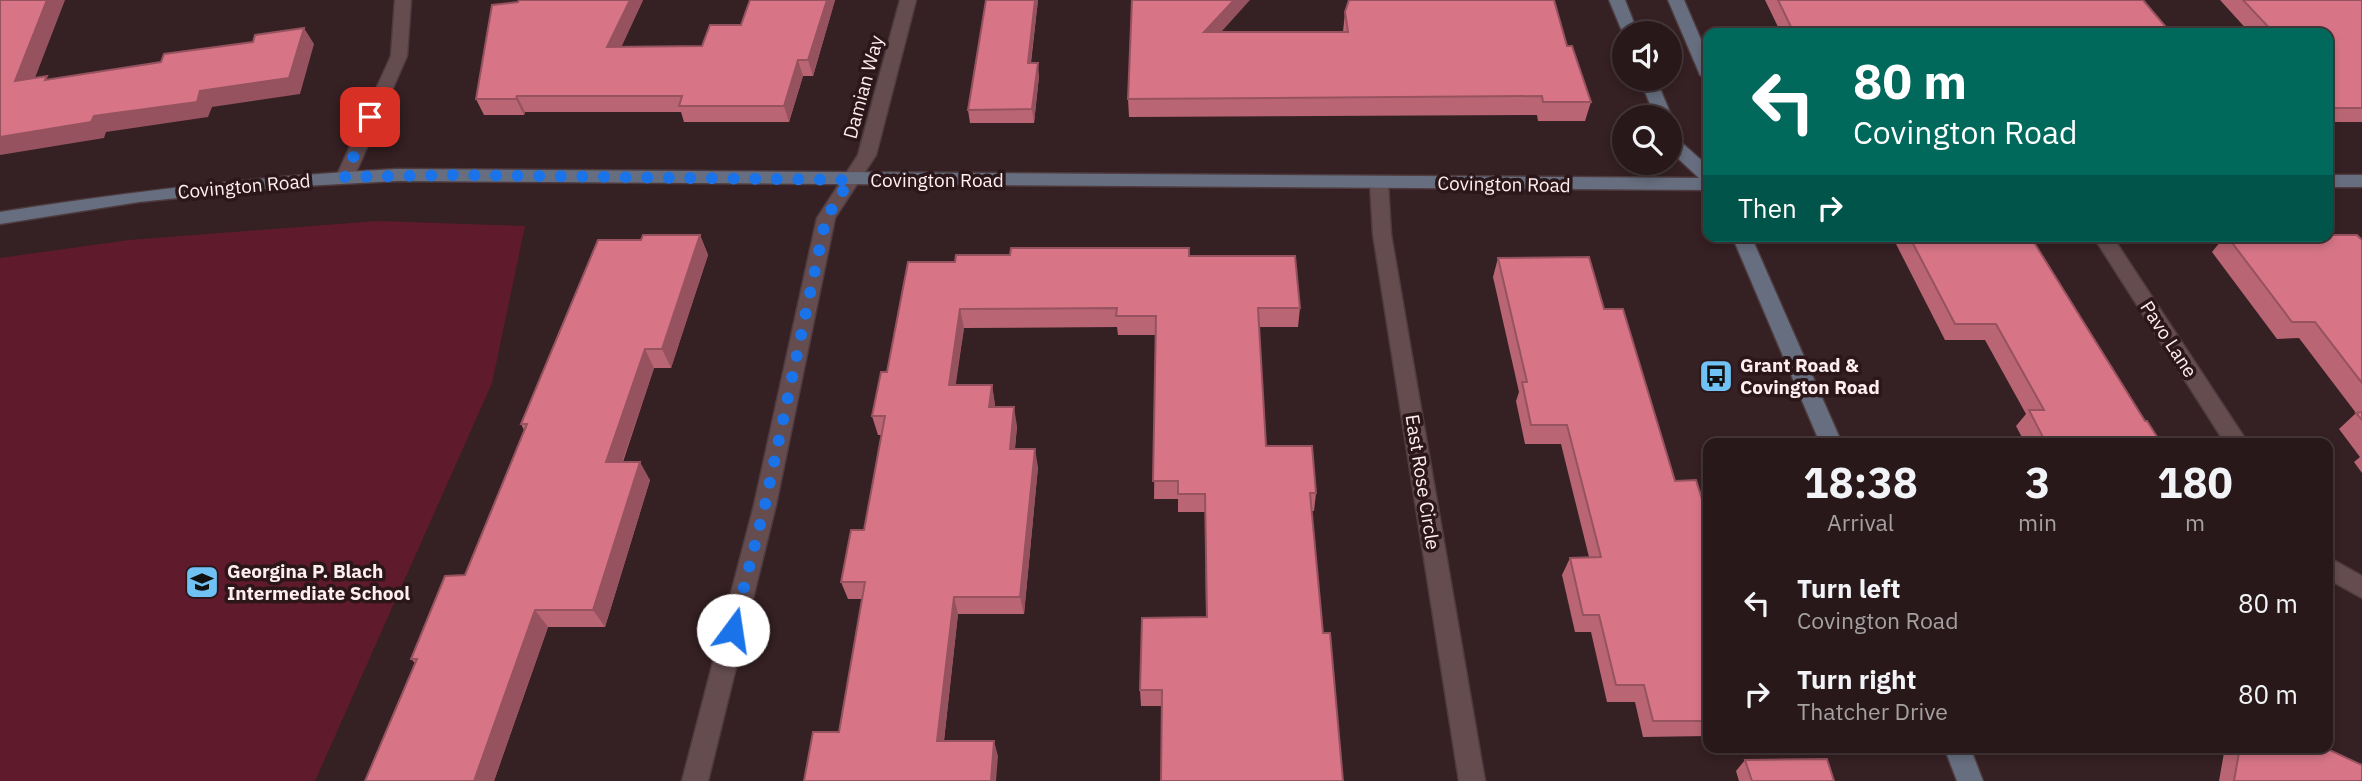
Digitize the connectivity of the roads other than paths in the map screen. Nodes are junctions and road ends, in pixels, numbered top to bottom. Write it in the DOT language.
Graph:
graph roads {
  1 [pos="403,0"];
  2 [pos="908,0"];
  3 [pos="1617,0"];
  4 [pos="1676,0"];
  5 [pos="1625,21"];
  6 [pos="1703,63"];
  7 [pos="1682,152"];
  8 [pos="1703,171"];
  9 [pos="345,177"];
  10 [pos="850,180"];
  11 [pos="2333,181"];
  12 [pos="2362,181"];
  13 [pos="1379,183"];
  14 [pos="1703,184"];
  15 [pos="0,218"];
  16 [pos="1744,242"];
  17 [pos="2106,242"];
  18 [pos="1829,438"];
  19 [pos="2233,438"];
  20 [pos="2333,570"];
  21 [pos="2362,588"];
  22 [pos="1958,753"];
  23 [pos="695,781"];
  24 [pos="1472,781"];
  25 [pos="1970,781"];
  1 -- 9 [label="street"];
  2 -- 10 [label="street, Damian Way"];
  3 -- 5 [label="street"];
  4 -- 6 [label="street"];
  7 -- 8 [label="street"];
  9 -- 10 [label="street, Covington Road"];
  9 -- 15 [label="street, Covington Road"];
  10 -- 13 [label="street, Covington Road"];
  10 -- 23 [label="street, Damian Way"];
  11 -- 12 [label="street"];
  13 -- 14 [label="street, Covington Road"];
  13 -- 24 [label="street, East Rose Circle"];
  16 -- 18 [label="street"];
  17 -- 19 [label="street, Pavo Lane"];
  20 -- 21 [label="street"];
  22 -- 25 [label="street"];
}
